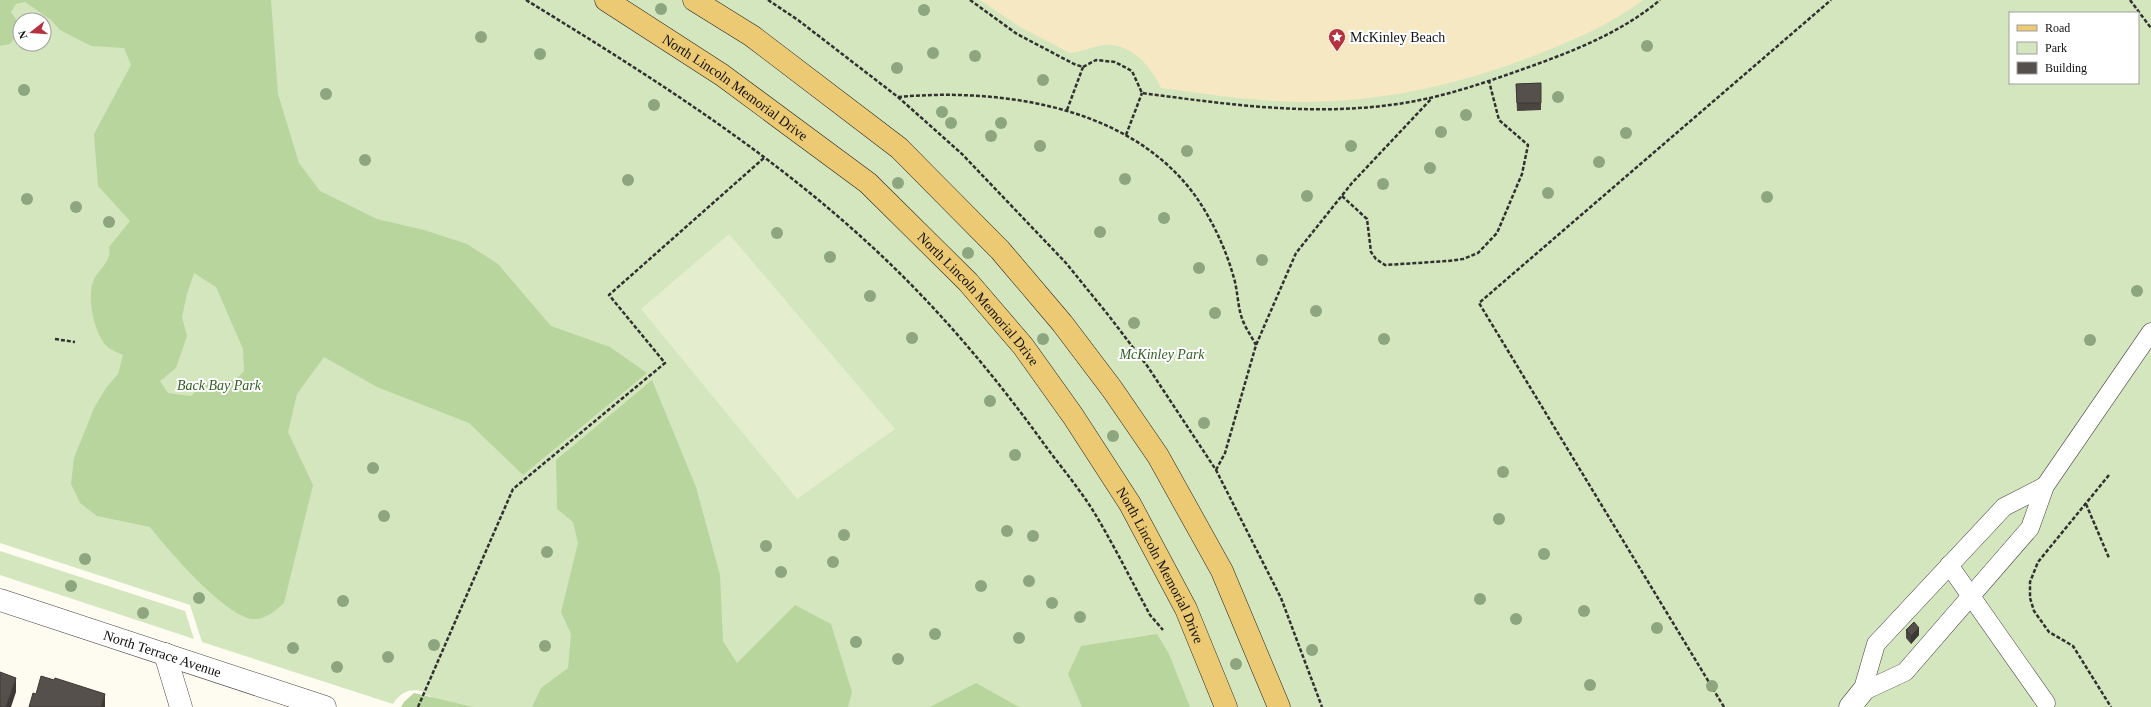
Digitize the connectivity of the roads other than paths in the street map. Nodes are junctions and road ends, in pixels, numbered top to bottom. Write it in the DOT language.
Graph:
graph roads {
  1 [pos="606,0"];
  2 [pos="694,0"];
  3 [pos="2151,332"];
  4 [pos="2045,486"];
  5 [pos="1949,566"];
  6 [pos="1970,597"];
  7 [pos="0,600"];
  8 [pos="165,654"];
  9 [pos="1856,700"];
  10 [pos="2046,703"];
  11 [pos="181,707"];
  12 [pos="326,707"];
  13 [pos="1226,707"];
  14 [pos="1279,707"];
  1 -- 13 [label="main road, North Lincoln Memorial Drive"];
  2 -- 14 [label="main road"];
  3 -- 4 [label="lane"];
  4 -- 5 [label="lane"];
  4 -- 6 [label="lane"];
  5 -- 6 [label="lane"];
  5 -- 9 [label="lane"];
  6 -- 9 [label="lane"];
  6 -- 10 [label="lane"];
  7 -- 8 [label="street, North Terrace Avenue"];
  8 -- 11 [label="street"];
  8 -- 12 [label="street, North Terrace Avenue"];
}
